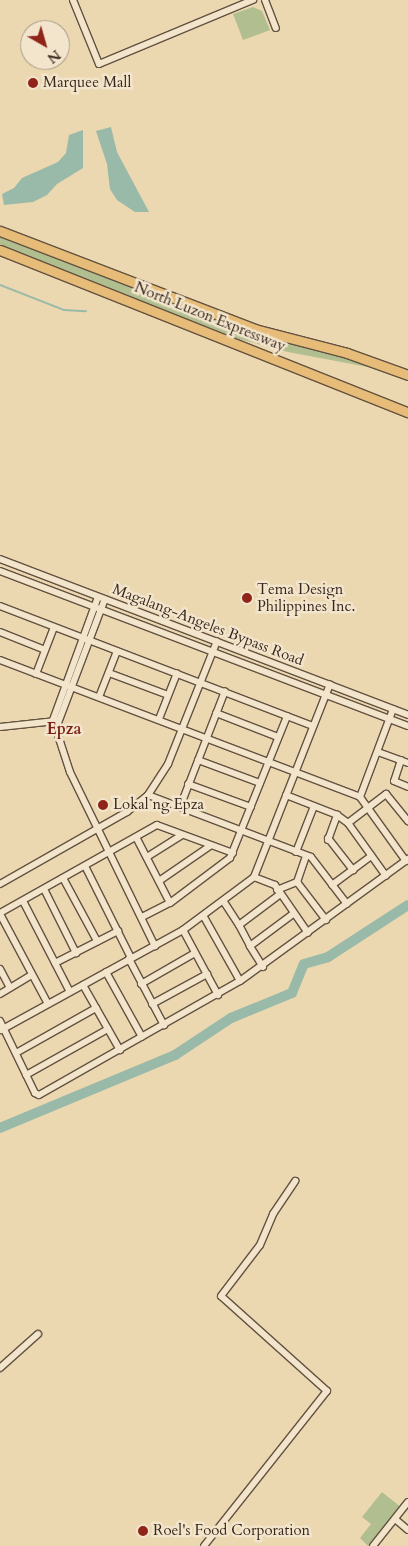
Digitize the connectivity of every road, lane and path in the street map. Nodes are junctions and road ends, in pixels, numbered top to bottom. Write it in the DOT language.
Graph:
graph roads {
  1 [pos="73,0"];
  2 [pos="253,0"];
  3 [pos="265,0"];
  4 [pos="276,28"];
  5 [pos="0,231"];
  6 [pos="0,250"];
  7 [pos="408,375"];
  8 [pos="408,412"];
  9 [pos="0,558"];
  10 [pos="0,571"];
  11 [pos="98,597"];
  12 [pos="105,599"];
  13 [pos="0,606"];
  14 [pos="94,607"];
  15 [pos="101,610"];
  16 [pos="54,627"];
  17 [pos="0,632"];
  18 [pos="86,640"];
  19 [pos="217,640"];
  20 [pos="45,650"];
  21 [pos="213,650"];
  22 [pos="117,651"];
  23 [pos="0,660"];
  24 [pos="109,673"];
  25 [pos="177,673"];
  26 [pos="36,674"];
  27 [pos="201,682"];
  28 [pos="330,684"];
  29 [pos="68,687"];
  30 [pos="225,691"];
  31 [pos="168,695"];
  32 [pos="326,695"];
  33 [pos="99,697"];
  34 [pos="393,709"];
  35 [pos="216,713"];
  36 [pos="408,715"];
  37 [pos="286,716"];
  38 [pos="159,719"];
  39 [pos="52,720"];
  40 [pos="389,720"];
  41 [pos="60,722"];
  42 [pos="314,726"];
  43 [pos="408,726"];
  44 [pos="0,727"];
  45 [pos="182,728"];
  46 [pos="55,731"];
  47 [pos="207,737"];
  48 [pos="278,737"];
  49 [pos="378,752"];
  50 [pos="198,760"];
  51 [pos="269,761"];
  52 [pos="405,762"];
  53 [pos="295,772"];
  54 [pos="260,783"];
  55 [pos="188,784"];
  56 [pos="408,787"];
  57 [pos="286,795"];
  58 [pos="148,796"];
  59 [pos="360,797"];
  60 [pos="251,806"];
  61 [pos="314,806"];
  62 [pos="180,807"];
  63 [pos="368,809"];
  64 [pos="337,815"];
  65 [pos="408,821"];
  66 [pos="348,823"];
  67 [pos="99,828"];
  68 [pos="242,832"];
  69 [pos="182,834"];
  70 [pos="136,837"];
  71 [pos="270,843"];
  72 [pos="210,846"];
  73 [pos="111,852"];
  74 [pos="296,852"];
  75 [pos="233,854"];
  76 [pos="306,856"];
  77 [pos="371,856"];
  78 [pos="147,857"];
  79 [pos="407,860"];
  80 [pos="85,866"];
  81 [pos="353,870"];
  82 [pos="386,876"];
  83 [pos="254,877"];
  84 [pos="63,878"];
  85 [pos="159,880"];
  86 [pos="298,882"];
  87 [pos="0,884"];
  88 [pos="332,885"];
  89 [pos="44,889"];
  90 [pos="278,892"];
  91 [pos="23,901"];
  92 [pos="170,902"];
  93 [pos="224,902"];
  94 [pos="347,904"];
  95 [pos="0,913"];
  96 [pos="293,914"];
  97 [pos="204,916"];
  98 [pos="142,917"];
  99 [pos="326,920"];
  100 [pos="240,925"];
  101 [pos="183,930"];
  102 [pos="118,931"];
  103 [pos="308,934"];
  104 [pos="97,941"];
  105 [pos="155,946"];
  106 [pos="250,946"];
  107 [pos="76,953"];
  108 [pos="195,953"];
  109 [pos="130,959"];
  110 [pos="55,963"];
  111 [pos="263,966"];
  112 [pos="0,969"];
  113 [pos="106,972"];
  114 [pos="207,974"];
  115 [pos="32,976"];
  116 [pos="240,981"];
  117 [pos="141,984"];
  118 [pos="83,985"];
  119 [pos="10,988"];
  120 [pos="70,992"];
  121 [pos="0,994"];
  122 [pos="218,995"];
  123 [pos="48,1004"];
  124 [pos="152,1004"];
  125 [pos="96,1008"];
  126 [pos="0,1021"];
  127 [pos="164,1025"];
  128 [pos="2,1029"];
  129 [pos="108,1029"];
  130 [pos="142,1037"];
  131 [pos="120,1050"];
  132 [pos="16,1053"];
  133 [pos="26,1075"];
  134 [pos="294,1181"];
  135 [pos="38,1334"];
  136 [pos="0,1368"];
  137 [pos="408,1502"];
  138 [pos="395,1519"];
  139 [pos="408,1530"];
  140 [pos="204,1546"];
  141 [pos="373,1546"];
  1 -- 2 [label="street"];
  3 -- 4 [label="street"];
  5 -- 7 [label="highway, North Luzon Expressway"];
  6 -- 8 [label="highway, North Luzon Expressway"];
  9 -- 11 [label="street, Magalang-Angeles Bypass Road"];
  10 -- 14 [label="street, Magalang-Angeles Bypass Road"];
  11 -- 12 [label="street, Magalang-Angeles Bypass Road"];
  11 -- 14 [label="street"];
  12 -- 15 [label="street"];
  12 -- 19 [label="street, Magalang-Angeles Bypass Road"];
  13 -- 16 [label="street"];
  14 -- 15 [label="street, Magalang-Angeles Bypass Road"];
  14 -- 18 [label="street"];
  15 -- 18 [label="street"];
  15 -- 21 [label="street, Magalang-Angeles Bypass Road"];
  16 -- 18 [label="street"];
  16 -- 20 [label="street"];
  17 -- 20 [label="street"];
  18 -- 22 [label="street"];
  18 -- 29 [label="street"];
  19 -- 21 [label="street"];
  19 -- 28 [label="street, Magalang-Angeles Bypass Road"];
  20 -- 26 [label="street"];
  21 -- 27 [label="street"];
  21 -- 32 [label="street, Magalang-Angeles Bypass Road"];
  22 -- 24 [label="street"];
  22 -- 25 [label="street"];
  23 -- 26 [label="street"];
  24 -- 31 [label="street"];
  24 -- 33 [label="street"];
  25 -- 27 [label="street"];
  25 -- 31 [label="street"];
  26 -- 29 [label="street"];
  27 -- 30 [label="street"];
  27 -- 45 [label="street"];
  28 -- 32 [label="street"];
  28 -- 34 [label="street, Magalang-Angeles Bypass Road"];
  29 -- 33 [label="street"];
  29 -- 39 [label="street"];
  29 -- 41 [label="street"];
  30 -- 35 [label="street"];
  30 -- 37 [label="street"];
  31 -- 38 [label="street"];
  32 -- 40 [label="street, Magalang-Angeles Bypass Road"];
  32 -- 42 [label="street"];
  33 -- 38 [label="street"];
  34 -- 36 [label="street, Magalang-Angeles Bypass Road"];
  34 -- 40 [label="street"];
  35 -- 47 [label="street"];
  35 -- 48 [label="street"];
  37 -- 42 [label="street"];
  37 -- 48 [label="street"];
  38 -- 45 [label="street"];
  39 -- 41 [label="street"];
  39 -- 44 [label="street"];
  39 -- 46 [label="street"];
  40 -- 43 [label="street, Magalang-Angeles Bypass Road"];
  40 -- 49 [label="street"];
  41 -- 46 [label="street"];
  42 -- 53 [label="street"];
  45 -- 47 [label="street"];
  45 -- 58 [label="street"];
  46 -- 67 [label="street"];
  47 -- 50 [label="street"];
  47 -- 51 [label="street"];
  48 -- 51 [label="street"];
  49 -- 52 [label="street"];
  49 -- 59 [label="street"];
  50 -- 54 [label="street"];
  50 -- 55 [label="street"];
  51 -- 53 [label="street"];
  51 -- 54 [label="street"];
  52 -- 56 [label="street"];
  53 -- 57 [label="street"];
  53 -- 59 [label="street"];
  54 -- 60 [label="street"];
  55 -- 60 [label="street"];
  55 -- 62 [label="street"];
  57 -- 61 [label="street"];
  57 -- 71 [label="street"];
  58 -- 62 [label="street"];
  58 -- 67 [label="street"];
  59 -- 63 [label="street"];
  60 -- 68 [label="street"];
  61 -- 64 [label="street"];
  61 -- 74 [label="street"];
  62 -- 68 [label="street"];
  63 -- 65 [label="street"];
  63 -- 66 [label="street"];
  63 -- 79 [label="street"];
  64 -- 66 [label="street"];
  64 -- 81 [label="street"];
  66 -- 77 [label="street"];
  67 -- 73 [label="street"];
  67 -- 87 [label="street"];
  68 -- 71 [label="street"];
  68 -- 75 [label="street"];
  69 -- 70 [label="street"];
  69 -- 72 [label="street"];
  69 -- 78 [label="street"];
  70 -- 73 [label="street"];
  70 -- 78 [label="street"];
  71 -- 74 [label="street"];
  71 -- 83 [label="street"];
  72 -- 75 [label="street"];
  72 -- 85 [label="street"];
  73 -- 80 [label="street"];
  73 -- 98 [label="street"];
  74 -- 76 [label="street"];
  75 -- 92 [label="street"];
  76 -- 86 [label="street"];
  76 -- 88 [label="street"];
  77 -- 81 [label="street"];
  77 -- 82 [label="street"];
  78 -- 85 [label="street"];
  79 -- 82 [label="street"];
  80 -- 84 [label="street"];
  80 -- 102 [label="street"];
  81 -- 88 [label="street"];
  82 -- 94 [label="street"];
  83 -- 90 [label="street"];
  83 -- 93 [label="street"];
  84 -- 89 [label="street"];
  84 -- 104 [label="street"];
  85 -- 92 [label="street"];
  86 -- 90 [label="street"];
  86 -- 99 [label="street"];
  88 -- 94 [label="street"];
  89 -- 91 [label="street"];
  89 -- 107 [label="street"];
  90 -- 96 [label="street"];
  90 -- 100 [label="street"];
  91 -- 95 [label="street"];
  91 -- 110 [label="street"];
  92 -- 98 [label="street"];
  93 -- 97 [label="street"];
  93 -- 100 [label="street"];
  94 -- 99 [label="street"];
  95 -- 115 [label="street"];
  96 -- 103 [label="street"];
  96 -- 106 [label="street"];
  97 -- 101 [label="street"];
  97 -- 116 [label="street"];
  98 -- 105 [label="street"];
  99 -- 103 [label="street"];
  100 -- 106 [label="street"];
  101 -- 105 [label="street"];
  101 -- 108 [label="street"];
  102 -- 104 [label="street"];
  102 -- 109 [label="street"];
  103 -- 111 [label="street"];
  104 -- 107 [label="street"];
  105 -- 109 [label="street"];
  106 -- 111 [label="street"];
  107 -- 110 [label="street"];
  108 -- 114 [label="street"];
  108 -- 117 [label="street"];
  109 -- 113 [label="street"];
  109 -- 117 [label="street"];
  110 -- 120 [label="street"];
  111 -- 116 [label="street"];
  112 -- 119 [label="street"];
  113 -- 118 [label="street"];
  113 -- 130 [label="street"];
  114 -- 122 [label="street"];
  114 -- 124 [label="street"];
  115 -- 119 [label="street"];
  115 -- 123 [label="street"];
  116 -- 122 [label="street"];
  117 -- 124 [label="street"];
  118 -- 120 [label="street"];
  118 -- 125 [label="street"];
  119 -- 121 [label="street"];
  120 -- 123 [label="street"];
  122 -- 127 [label="street"];
  123 -- 128 [label="street"];
  124 -- 127 [label="street"];
  125 -- 129 [label="street"];
  125 -- 132 [label="street"];
  126 -- 128 [label="street"];
  127 -- 130 [label="street"];
  128 -- 132 [label="street"];
  129 -- 131 [label="street"];
  129 -- 133 [label="street"];
  130 -- 131 [label="street"];
  131 -- 133 [label="street"];
  132 -- 133 [label="street"];
  134 -- 140 [label="street"];
  135 -- 136 [label="street"];
  137 -- 138 [label="street"];
  138 -- 139 [label="street"];
  138 -- 141 [label="street"];
}
